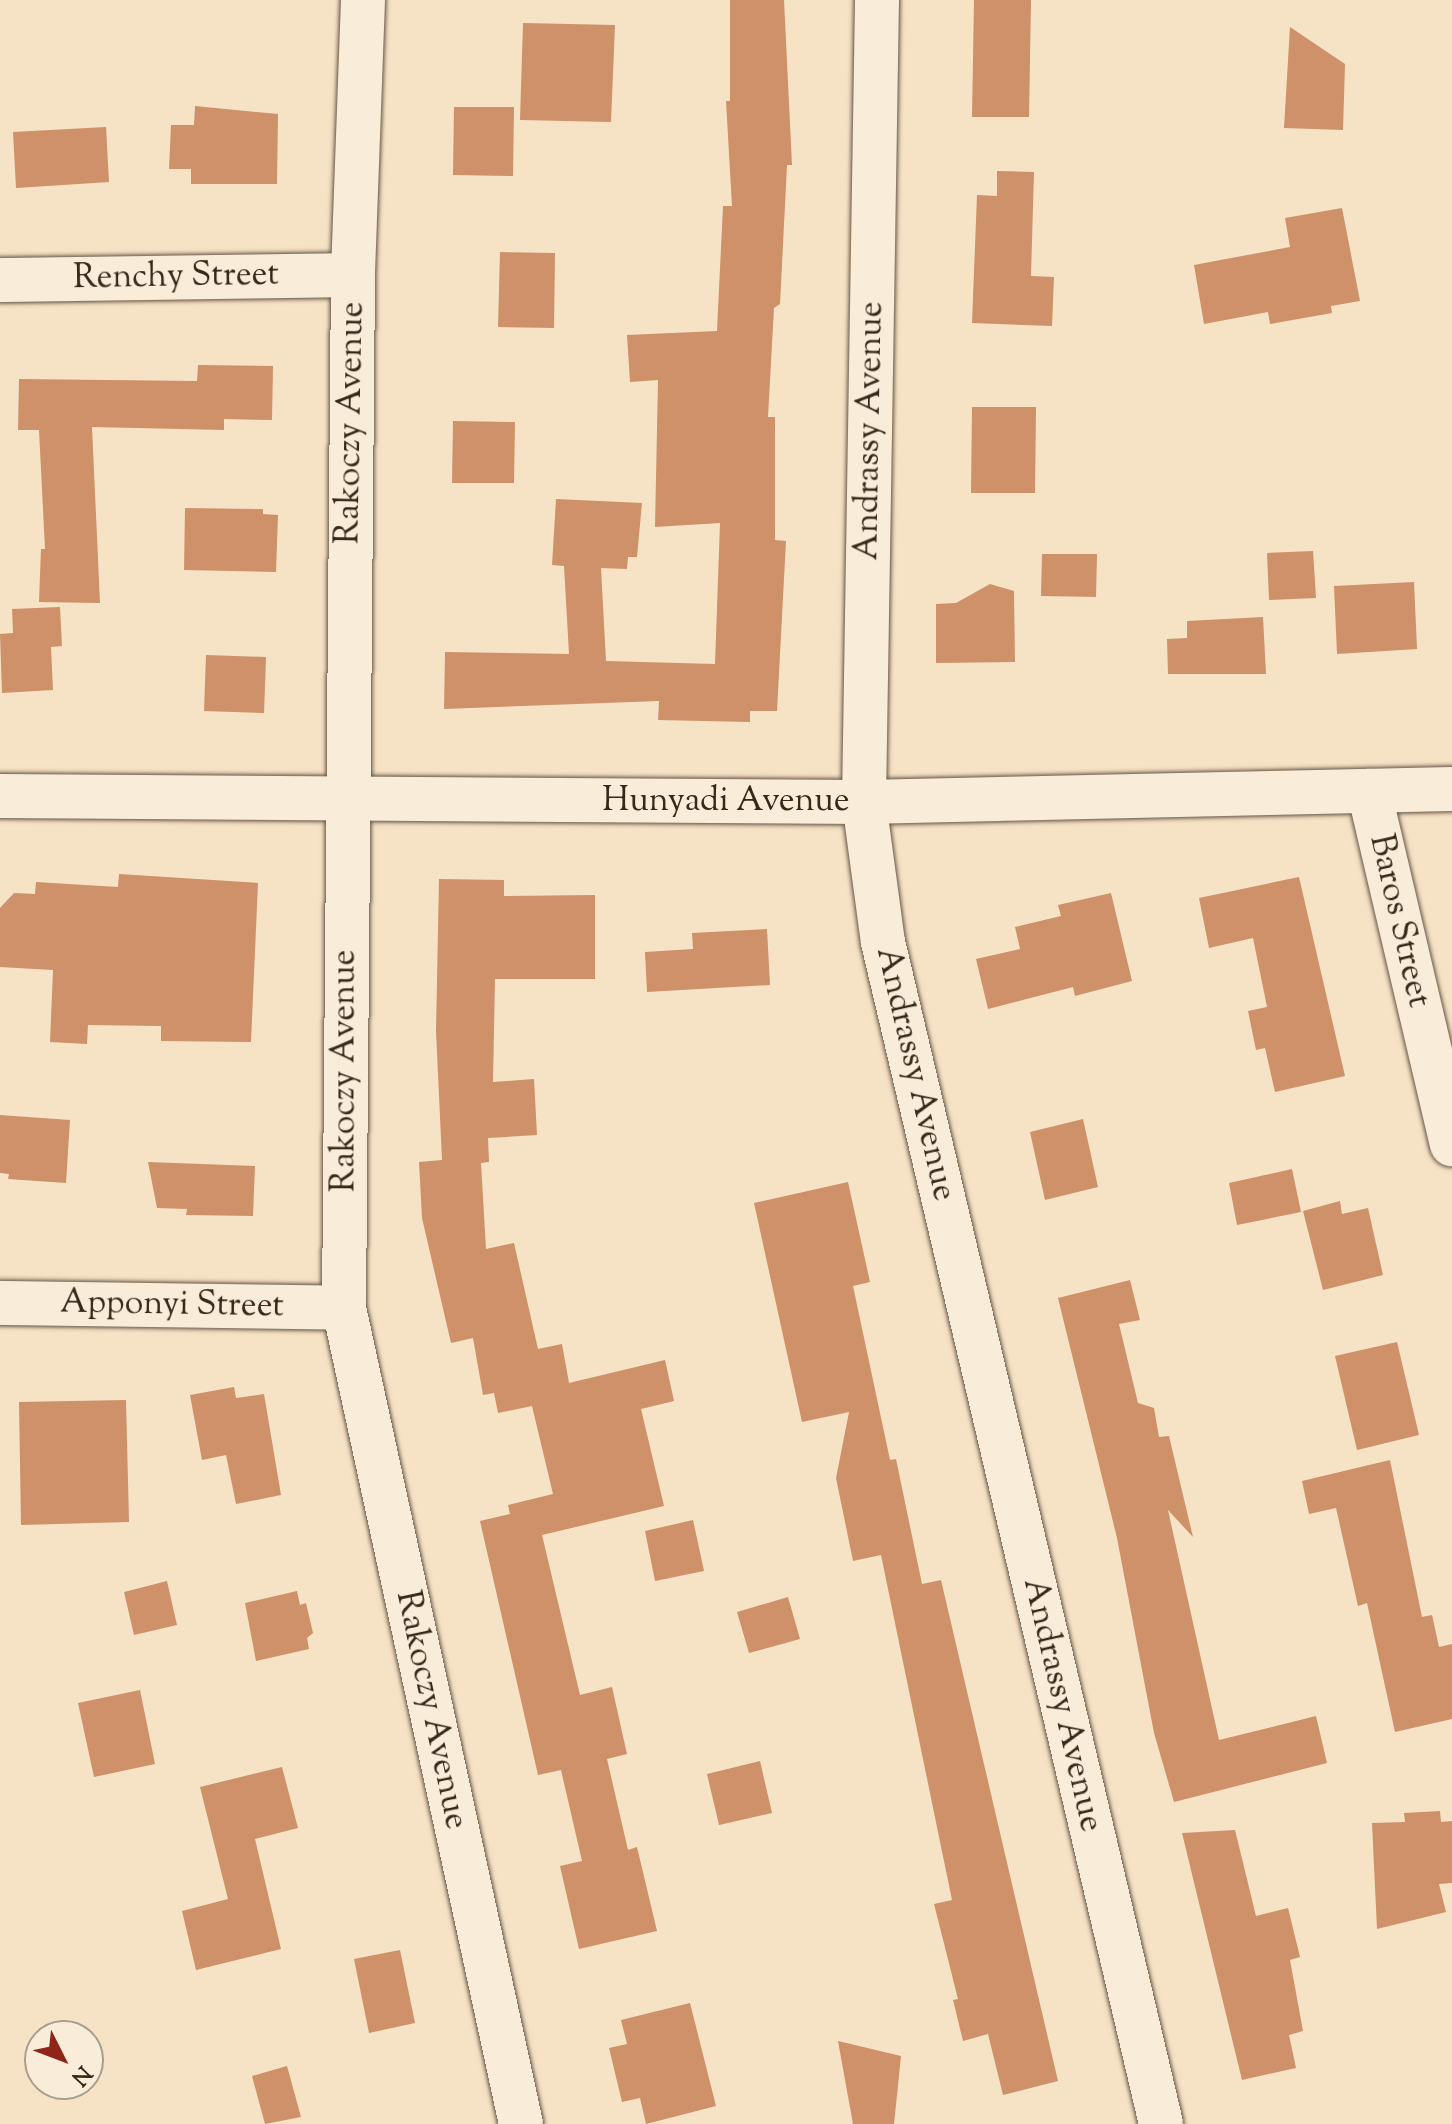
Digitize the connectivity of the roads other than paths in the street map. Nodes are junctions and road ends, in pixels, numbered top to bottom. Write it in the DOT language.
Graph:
graph roads {
  1 [pos="363,0"];
  2 [pos="877,0"];
  3 [pos="353,275"];
  4 [pos="0,280"];
  5 [pos="1452,789"];
  6 [pos="1369,791"];
  7 [pos="0,796"];
  8 [pos="347,802"];
  9 [pos="864,802"];
  10 [pos="1452,1144"];
  11 [pos="0,1303"];
  12 [pos="344,1308"];
  13 [pos="521,2124"];
  14 [pos="1161,2124"];
  1 -- 3 [label="street, Rakoczy Avenue"];
  2 -- 9 [label="street, Andrassy Avenue"];
  3 -- 4 [label="street, Renchy Street"];
  3 -- 8 [label="street, Rakoczy Avenue"];
  5 -- 6 [label="street, Hunyadi Avenue"];
  6 -- 9 [label="street, Hunyadi Avenue"];
  6 -- 10 [label="street, Baros Street"];
  7 -- 8 [label="street, Hunyadi Avenue"];
  8 -- 9 [label="street, Hunyadi Avenue"];
  8 -- 12 [label="street, Rakoczy Avenue"];
  9 -- 14 [label="street, Andrassy Avenue"];
  11 -- 12 [label="street, Apponyi Street"];
  12 -- 13 [label="street, Rakoczy Avenue"];
}
